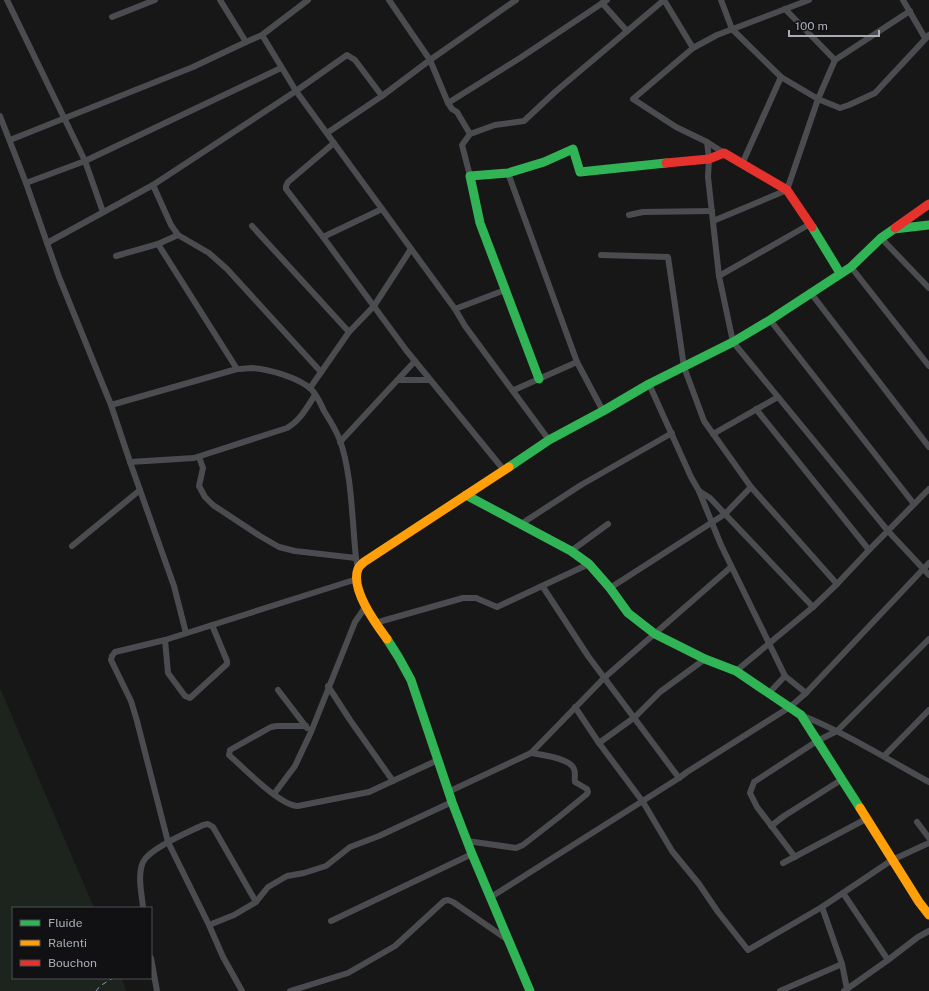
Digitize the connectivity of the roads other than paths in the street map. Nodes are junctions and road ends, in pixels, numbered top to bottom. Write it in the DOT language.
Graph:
graph roads {
  1 [pos="7,0"];
  2 [pos="155,0"];
  3 [pos="220,0"];
  4 [pos="308,0"];
  5 [pos="389,0"];
  6 [pos="516,0"];
  7 [pos="664,0"];
  8 [pos="721,0"];
  9 [pos="809,0"];
  10 [pos="903,0"];
  11 [pos="604,2"];
  12 [pos="785,9"];
  13 [pos="910,11"];
  14 [pos="112,17"];
  15 [pos="732,29"];
  16 [pos="627,31"];
  17 [pos="262,34"];
  18 [pos="927,36"];
  19 [pos="246,42"];
  20 [pos="693,48"];
  21 [pos="430,60"];
  22 [pos="834,60"];
  23 [pos="281,68"];
  24 [pos="781,77"];
  25 [pos="296,91"];
  26 [pos="382,96"];
  27 [pos="818,99"];
  28 [pos="448,103"];
  29 [pos="0,116"];
  30 [pos="63,118"];
  31 [pos="327,133"];
  32 [pos="470,134"];
  33 [pos="10,140"];
  34 [pos="707,142"];
  35 [pos="334,143"];
  36 [pos="724,153"];
  37 [pos="709,159"];
  38 [pos="84,161"];
  39 [pos="742,164"];
  40 [pos="508,173"];
  41 [pos="470,176"];
  42 [pos="26,183"];
  43 [pos="153,185"];
  44 [pos="787,190"];
  45 [pos="929,204"];
  46 [pos="382,209"];
  47 [pos="712,210"];
  48 [pos="103,212"];
  49 [pos="629,215"];
  50 [pos="713,221"];
  51 [pos="810,224"];
  52 [pos="929,225"];
  53 [pos="252,226"];
  54 [pos="894,229"];
  55 [pos="178,235"];
  56 [pos="323,237"];
  57 [pos="881,238"];
  58 [pos="47,243"];
  59 [pos="158,244"];
  60 [pos="411,249"];
  61 [pos="601,255"];
  62 [pos="116,256"];
  63 [pos="850,267"];
  64 [pos="840,273"];
  65 [pos="719,276"];
  66 [pos="929,288"];
  67 [pos="505,290"];
  68 [pos="810,292"];
  69 [pos="374,306"];
  70 [pos="455,309"];
  71 [pos="770,320"];
  72 [pos="349,332"];
  73 [pos="733,342"];
  74 [pos="415,361"];
  75 [pos="577,362"];
  76 [pos="929,366"];
  77 [pos="684,367"];
  78 [pos="237,370"];
  79 [pos="321,372"];
  80 [pos="539,379"];
  81 [pos="398,380"];
  82 [pos="430,380"];
  83 [pos="649,384"];
  84 [pos="310,388"];
  85 [pos="514,390"];
  86 [pos="315,395"];
  87 [pos="778,397"];
  88 [pos="112,405"];
  89 [pos="756,409"];
  90 [pos="603,411"];
  91 [pos="672,434"];
  92 [pos="713,434"];
  93 [pos="549,440"];
  94 [pos="340,442"];
  95 [pos="929,447"];
  96 [pos="200,457"];
  97 [pos="130,462"];
  98 [pos="504,469"];
  99 [pos="751,487"];
  100 [pos="929,489"];
  101 [pos="140,490"];
  102 [pos="699,491"];
  103 [pos="466,495"];
  104 [pos="914,504"];
  105 [pos="725,514"];
  106 [pos="712,523"];
  107 [pos="521,524"];
  108 [pos="608,524"];
  109 [pos="888,531"];
  110 [pos="72,546"];
  111 [pos="868,550"];
  112 [pos="571,551"];
  113 [pos="356,558"];
  114 [pos="929,563"];
  115 [pos="588,564"];
  116 [pos="731,567"];
  117 [pos="358,568"];
  118 [pos="923,570"];
  119 [pos="929,575"];
  120 [pos="357,579"];
  121 [pos="837,584"];
  122 [pos="543,587"];
  123 [pos="610,588"];
  124 [pos="366,606"];
  125 [pos="813,607"];
  126 [pos="375,623"];
  127 [pos="212,625"];
  128 [pos="186,633"];
  129 [pos="655,634"];
  130 [pos="929,639"];
  131 [pos="165,640"];
  132 [pos="770,643"];
  133 [pos="705,659"];
  134 [pos="736,671"];
  135 [pos="785,676"];
  136 [pos="604,678"];
  137 [pos="328,686"];
  138 [pos="278,690"];
  139 [pos="769,693"];
  140 [pos="806,693"];
  141 [pos="575,707"];
  142 [pos="790,707"];
  143 [pos="929,710"];
  144 [pos="802,715"];
  145 [pos="635,717"];
  146 [pos="306,726"];
  147 [pos="837,731"];
  148 [pos="311,732"];
  149 [pos="817,741"];
  150 [pos="599,743"];
  151 [pos="531,753"];
  152 [pos="884,756"];
  153 [pos="438,760"];
  154 [pos="680,778"];
  155 [pos="841,780"];
  156 [pos="928,780"];
  157 [pos="393,781"];
  158 [pos="448,792"];
  159 [pos="274,794"];
  160 [pos="452,802"];
  161 [pos="643,802"];
  162 [pos="866,819"];
  163 [pos="917,822"];
  164 [pos="771,826"];
  165 [pos="929,838"];
  166 [pos="467,841"];
  167 [pos="168,842"];
  168 [pos="929,843"];
  169 [pos="472,854"];
  170 [pos="795,857"];
  171 [pos="892,860"];
  172 [pos="782,863"];
  173 [pos="843,893"];
  174 [pos="491,897"];
  175 [pos="256,902"];
  176 [pos="143,907"];
  177 [pos="822,907"];
  178 [pos="929,916"];
  179 [pos="331,921"];
  180 [pos="210,925"];
  181 [pos="929,931"];
  182 [pos="509,940"];
  183 [pos="888,960"];
  184 [pos="152,964"];
  185 [pos="842,964"];
  186 [pos="529,990"];
  187 [pos="846,990"];
  188 [pos="157,991"];
  189 [pos="242,991"];
  190 [pos="290,991"];
  191 [pos="780,991"];
  1 -- 30 [label="street"];
  2 -- 14 [label="street"];
  3 -- 19 [label="street"];
  4 -- 17 [label="street"];
  5 -- 21 [label="street"];
  6 -- 21 [label="street"];
  7 -- 16 [label="street"];
  7 -- 20 [label="street"];
  8 -- 15 [label="street"];
  9 -- 12 [label="street"];
  10 -- 13 [label="street"];
  11 -- 16 [label="street"];
  11 -- 28 [label="street"];
  12 -- 15 [label="street"];
  12 -- 22 [label="street"];
  13 -- 18 [label="street"];
  13 -- 22 [label="street"];
  15 -- 20 [label="street"];
  15 -- 24 [label="street"];
  16 -- 32 [label="street"];
  17 -- 19 [label="street"];
  17 -- 23 [label="street"];
  18 -- 27 [label="street"];
  19 -- 30 [label="street"];
  20 -- 34 [label="street"];
  21 -- 26 [label="street"];
  21 -- 28 [label="street"];
  22 -- 27 [label="street"];
  23 -- 25 [label="street"];
  23 -- 38 [label="street"];
  24 -- 27 [label="street"];
  24 -- 39 [label="street"];
  25 -- 26 [label="street"];
  25 -- 31 [label="street"];
  25 -- 43 [label="street"];
  26 -- 31 [label="street"];
  27 -- 44 [label="street"];
  28 -- 32 [label="street"];
  29 -- 33 [label="street"];
  30 -- 33 [label="street"];
  30 -- 38 [label="street"];
  31 -- 35 [label="street"];
  32 -- 41 [label="street"];
  33 -- 42 [label="street"];
  34 -- 36 [label="street"];
  34 -- 37 [label="street"];
  35 -- 46 [label="street"];
  35 -- 56 [label="street"];
  36 -- 37 [label="street"];
  36 -- 39 [label="street"];
  37 -- 40 [label="street"];
  37 -- 47 [label="street"];
  38 -- 42 [label="street"];
  38 -- 48 [label="street"];
  39 -- 44 [label="street"];
  40 -- 41 [label="street"];
  40 -- 75 [label="street"];
  41 -- 67 [label="street"];
  42 -- 58 [label="street"];
  43 -- 48 [label="street"];
  43 -- 55 [label="street"];
  44 -- 50 [label="street"];
  44 -- 51 [label="street"];
  45 -- 54 [label="street"];
  46 -- 56 [label="street"];
  46 -- 60 [label="street"];
  47 -- 49 [label="street"];
  47 -- 50 [label="street"];
  48 -- 58 [label="street"];
  50 -- 65 [label="street"];
  51 -- 64 [label="street"];
  51 -- 65 [label="street"];
  52 -- 54 [label="street"];
  53 -- 72 [label="street"];
  54 -- 57 [label="street"];
  55 -- 59 [label="street"];
  55 -- 79 [label="street"];
  56 -- 69 [label="street"];
  57 -- 63 [label="street"];
  57 -- 66 [label="street"];
  58 -- 88 [label="street"];
  59 -- 62 [label="street"];
  59 -- 78 [label="street"];
  60 -- 69 [label="street"];
  60 -- 70 [label="street"];
  61 -- 77 [label="street"];
  63 -- 64 [label="street"];
  63 -- 76 [label="street"];
  64 -- 68 [label="street"];
  65 -- 73 [label="street"];
  67 -- 70 [label="street"];
  67 -- 80 [label="street"];
  68 -- 71 [label="street"];
  68 -- 95 [label="street"];
  69 -- 72 [label="street"];
  69 -- 74 [label="street"];
  70 -- 85 [label="street"];
  71 -- 73 [label="street"];
  71 -- 104 [label="street"];
  72 -- 79 [label="street"];
  73 -- 77 [label="street"];
  73 -- 87 [label="street"];
  74 -- 81 [label="street"];
  74 -- 82 [label="street"];
  75 -- 80 [label="street"];
  75 -- 90 [label="street"];
  77 -- 83 [label="street"];
  77 -- 92 [label="street"];
  78 -- 84 [label="street"];
  78 -- 88 [label="street"];
  79 -- 84 [label="street"];
  80 -- 85 [label="street"];
  81 -- 82 [label="street"];
  81 -- 94 [label="street"];
  82 -- 98 [label="street"];
  83 -- 90 [label="street"];
  83 -- 91 [label="street"];
  84 -- 86 [label="street"];
  85 -- 93 [label="street"];
  86 -- 94 [label="street"];
  86 -- 96 [label="street"];
  87 -- 89 [label="street"];
  87 -- 109 [label="street"];
  88 -- 97 [label="street"];
  89 -- 92 [label="street"];
  89 -- 111 [label="street"];
  90 -- 93 [label="street"];
  91 -- 102 [label="street"];
  91 -- 107 [label="street"];
  92 -- 99 [label="street"];
  93 -- 98 [label="street"];
  94 -- 113 [label="street"];
  96 -- 97 [label="street"];
  96 -- 113 [label="street"];
  97 -- 101 [label="street"];
  98 -- 103 [label="street"];
  99 -- 105 [label="street"];
  99 -- 121 [label="street"];
  100 -- 104 [label="street"];
  101 -- 110 [label="street"];
  101 -- 128 [label="street"];
  102 -- 105 [label="street"];
  102 -- 106 [label="street"];
  103 -- 107 [label="street"];
  103 -- 117 [label="street"];
  104 -- 109 [label="street"];
  105 -- 106 [label="street"];
  105 -- 125 [label="street"];
  106 -- 116 [label="street"];
  106 -- 123 [label="street"];
  107 -- 112 [label="street"];
  108 -- 112 [label="street"];
  109 -- 111 [label="street"];
  109 -- 118 [label="street"];
  111 -- 121 [label="street"];
  112 -- 115 [label="street"];
  113 -- 117 [label="street"];
  114 -- 118 [label="street"];
  115 -- 122 [label="street"];
  115 -- 123 [label="street"];
  116 -- 129 [label="street"];
  116 -- 132 [label="street"];
  117 -- 120 [label="street"];
  118 -- 119 [label="street"];
  118 -- 140 [label="street"];
  120 -- 124 [label="street"];
  120 -- 127 [label="street"];
  121 -- 125 [label="street"];
  122 -- 126 [label="street"];
  122 -- 136 [label="street"];
  123 -- 129 [label="street"];
  124 -- 126 [label="street"];
  124 -- 137 [label="street"];
  125 -- 132 [label="street"];
  126 -- 153 [label="street"];
  127 -- 128 [label="street"];
  127 -- 131 [label="street"];
  128 -- 131 [label="street"];
  129 -- 133 [label="street"];
  129 -- 136 [label="street"];
  130 -- 147 [label="street"];
  131 -- 167 [label="street"];
  132 -- 134 [label="street"];
  132 -- 135 [label="street"];
  133 -- 134 [label="street"];
  133 -- 145 [label="street"];
  134 -- 139 [label="street"];
  135 -- 139 [label="street"];
  135 -- 140 [label="street"];
  136 -- 141 [label="street"];
  136 -- 145 [label="street"];
  137 -- 148 [label="street"];
  137 -- 157 [label="street"];
  138 -- 146 [label="street"];
  139 -- 142 [label="street"];
  140 -- 142 [label="street"];
  141 -- 150 [label="street"];
  141 -- 151 [label="street"];
  142 -- 144 [label="street"];
  142 -- 154 [label="street"];
  143 -- 152 [label="street"];
  144 -- 147 [label="street"];
  144 -- 149 [label="street"];
  145 -- 150 [label="street"];
  145 -- 154 [label="street"];
  146 -- 148 [label="street"];
  146 -- 159 [label="street"];
  147 -- 149 [label="street"];
  147 -- 152 [label="street"];
  148 -- 159 [label="street"];
  149 -- 155 [label="street"];
  149 -- 164 [label="street"];
  150 -- 161 [label="street"];
  151 -- 158 [label="street"];
  151 -- 166 [label="street"];
  152 -- 156 [label="street"];
  153 -- 157 [label="street"];
  153 -- 158 [label="street"];
  154 -- 161 [label="street"];
  155 -- 162 [label="street"];
  155 -- 164 [label="street"];
  157 -- 159 [label="street"];
  158 -- 160 [label="street"];
  160 -- 166 [label="street"];
  160 -- 175 [label="street"];
  161 -- 174 [label="street"];
  161 -- 177 [label="street"];
  162 -- 170 [label="street"];
  162 -- 171 [label="street"];
  163 -- 165 [label="street"];
  164 -- 170 [label="street"];
  166 -- 169 [label="street"];
  167 -- 175 [label="street"];
  167 -- 176 [label="street"];
  167 -- 180 [label="street"];
  168 -- 171 [label="street"];
  169 -- 174 [label="street"];
  169 -- 179 [label="street"];
  170 -- 172 [label="street"];
  171 -- 173 [label="street"];
  171 -- 178 [label="street"];
  173 -- 177 [label="street"];
  173 -- 183 [label="street"];
  174 -- 182 [label="street"];
  175 -- 180 [label="street"];
  177 -- 185 [label="street"];
  180 -- 189 [label="street"];
  181 -- 183 [label="street"];
  182 -- 186 [label="street"];
  182 -- 190 [label="street"];
  183 -- 187 [label="street"];
  184 -- 188 [label="street"];
  185 -- 187 [label="street"];
  185 -- 191 [label="street"];
}
